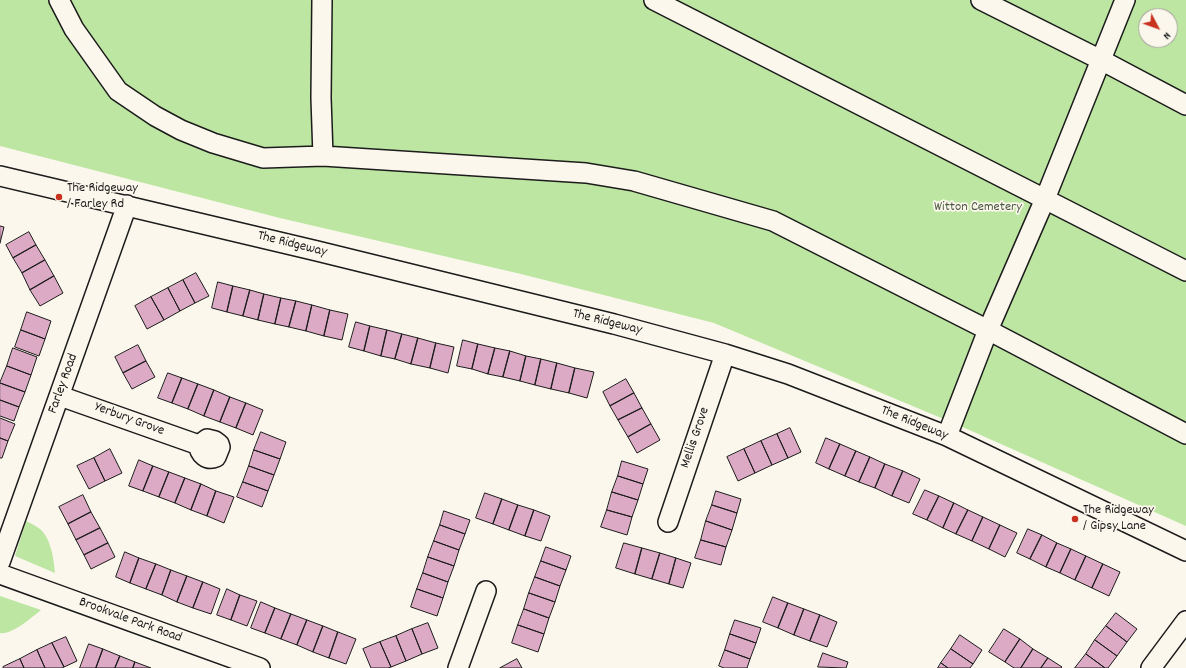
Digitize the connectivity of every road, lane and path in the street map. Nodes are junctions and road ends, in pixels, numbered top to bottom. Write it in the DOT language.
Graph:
graph roads {
  1 [pos="59,0"];
  2 [pos="322,0"];
  3 [pos="654,0"];
  4 [pos="981,0"];
  5 [pos="1125,0"];
  6 [pos="1101,60"];
  7 [pos="1186,105"];
  8 [pos="324,156"];
  9 [pos="0,176"];
  10 [pos="1044,199"];
  11 [pos="127,205"];
  12 [pos="1186,271"];
  13 [pos="988,330"];
  14 [pos="725,354"];
  15 [pos="60,396"];
  16 [pos="1186,434"];
  17 [pos="947,436"];
  18 [pos="198,445"];
  19 [pos="668,522"];
  20 [pos="1186,551"];
  21 [pos="0,562"];
  22 [pos="0,574"];
  23 [pos="486,591"];
  24 [pos="1186,621"];
  25 [pos="260,668"];
  26 [pos="458,668"];
  27 [pos="1150,668"];
  1 -- 8 [label="street"];
  2 -- 8 [label="street"];
  3 -- 10 [label="street"];
  4 -- 6 [label="street"];
  5 -- 6 [label="street"];
  6 -- 7 [label="street"];
  6 -- 10 [label="street"];
  8 -- 13 [label="street"];
  9 -- 11 [label="street, The Ridgeway"];
  10 -- 12 [label="street"];
  10 -- 13 [label="street"];
  11 -- 14 [label="street, The Ridgeway"];
  11 -- 15 [label="street, Farley Road"];
  13 -- 16 [label="street"];
  13 -- 17 [label="street"];
  14 -- 17 [label="street, The Ridgeway"];
  14 -- 19 [label="street, Mellis Grove"];
  15 -- 18 [label="street, Yerbury Grove"];
  15 -- 21 [label="street, Farley Road"];
  17 -- 20 [label="street, The Ridgeway"];
  22 -- 25 [label="street, Brookvale Park Road"];
  23 -- 26 [label="street"];
  24 -- 27 [label="street"];
}
